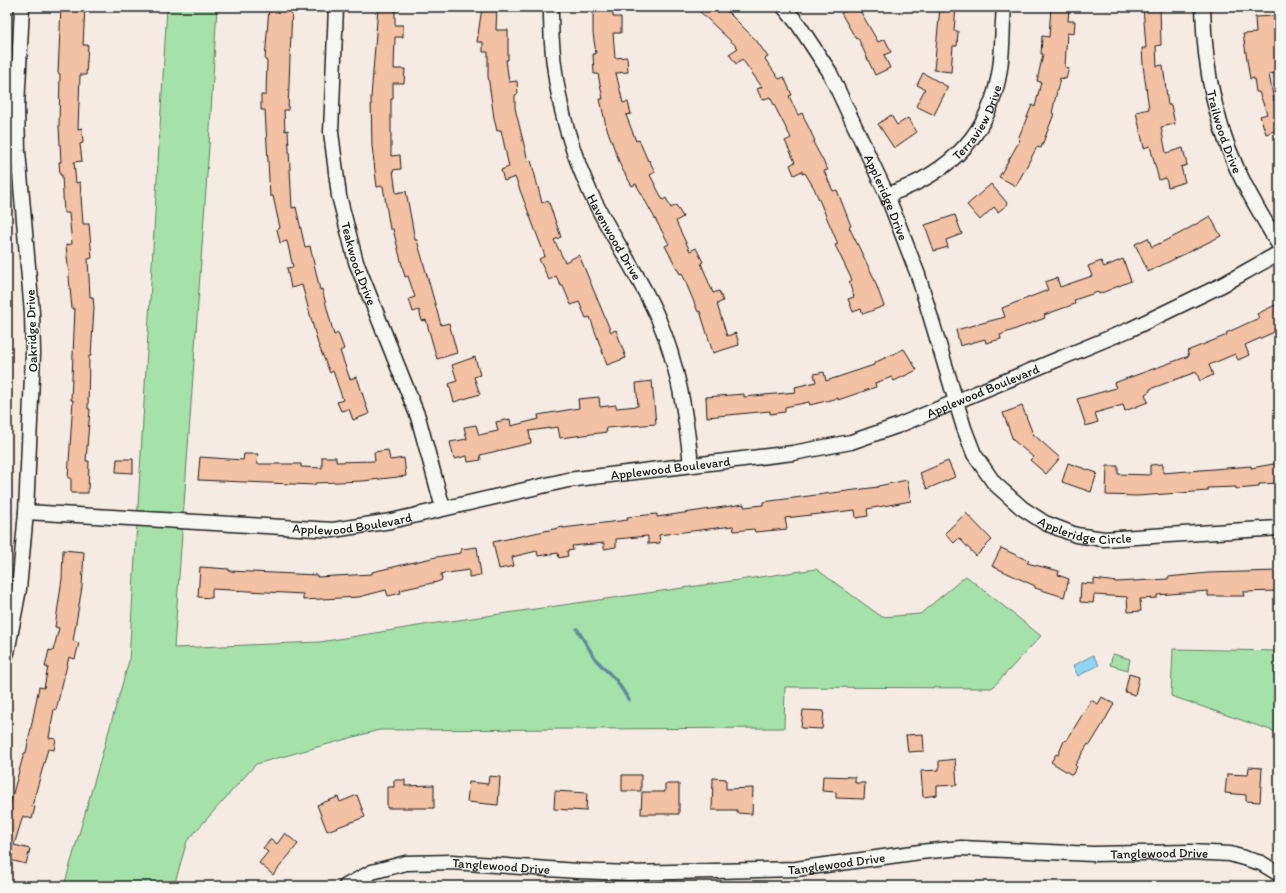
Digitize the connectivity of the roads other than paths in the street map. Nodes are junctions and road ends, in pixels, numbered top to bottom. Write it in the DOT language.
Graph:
graph roads {
  1 [pos="22,7"];
  2 [pos="336,7"];
  3 [pos="551,7"];
  4 [pos="784,7"];
  5 [pos="1004,7"];
  6 [pos="1203,7"];
  7 [pos="887,195"];
  8 [pos="1279,245"];
  9 [pos="1279,254"];
  10 [pos="956,402"];
  11 [pos="691,465"];
  12 [pos="443,508"];
  13 [pos="26,512"];
  14 [pos="1279,528"];
  15 [pos="7,654"];
  16 [pos="1279,874"];
  17 [pos="346,886"];
  1 -- 13 [label="street, Oakridge Drive"];
  2 -- 12 [label="street, Teakwood Drive"];
  3 -- 11 [label="street, Havenwood Drive"];
  4 -- 7 [label="street, Appleridge Drive"];
  5 -- 7 [label="street, Terraview Drive"];
  6 -- 8 [label="street, Trailwood Drive"];
  7 -- 10 [label="street, Appleridge Drive"];
  9 -- 10 [label="street, Applewood Boulevard"];
  10 -- 11 [label="street, Applewood Boulevard"];
  10 -- 14 [label="street, Appleridge Circle"];
  11 -- 12 [label="street, Applewood Boulevard"];
  12 -- 13 [label="street, Applewood Boulevard"];
  13 -- 15 [label="street, Oakridge Drive"];
  16 -- 17 [label="street, Tanglewood Drive"];
}
